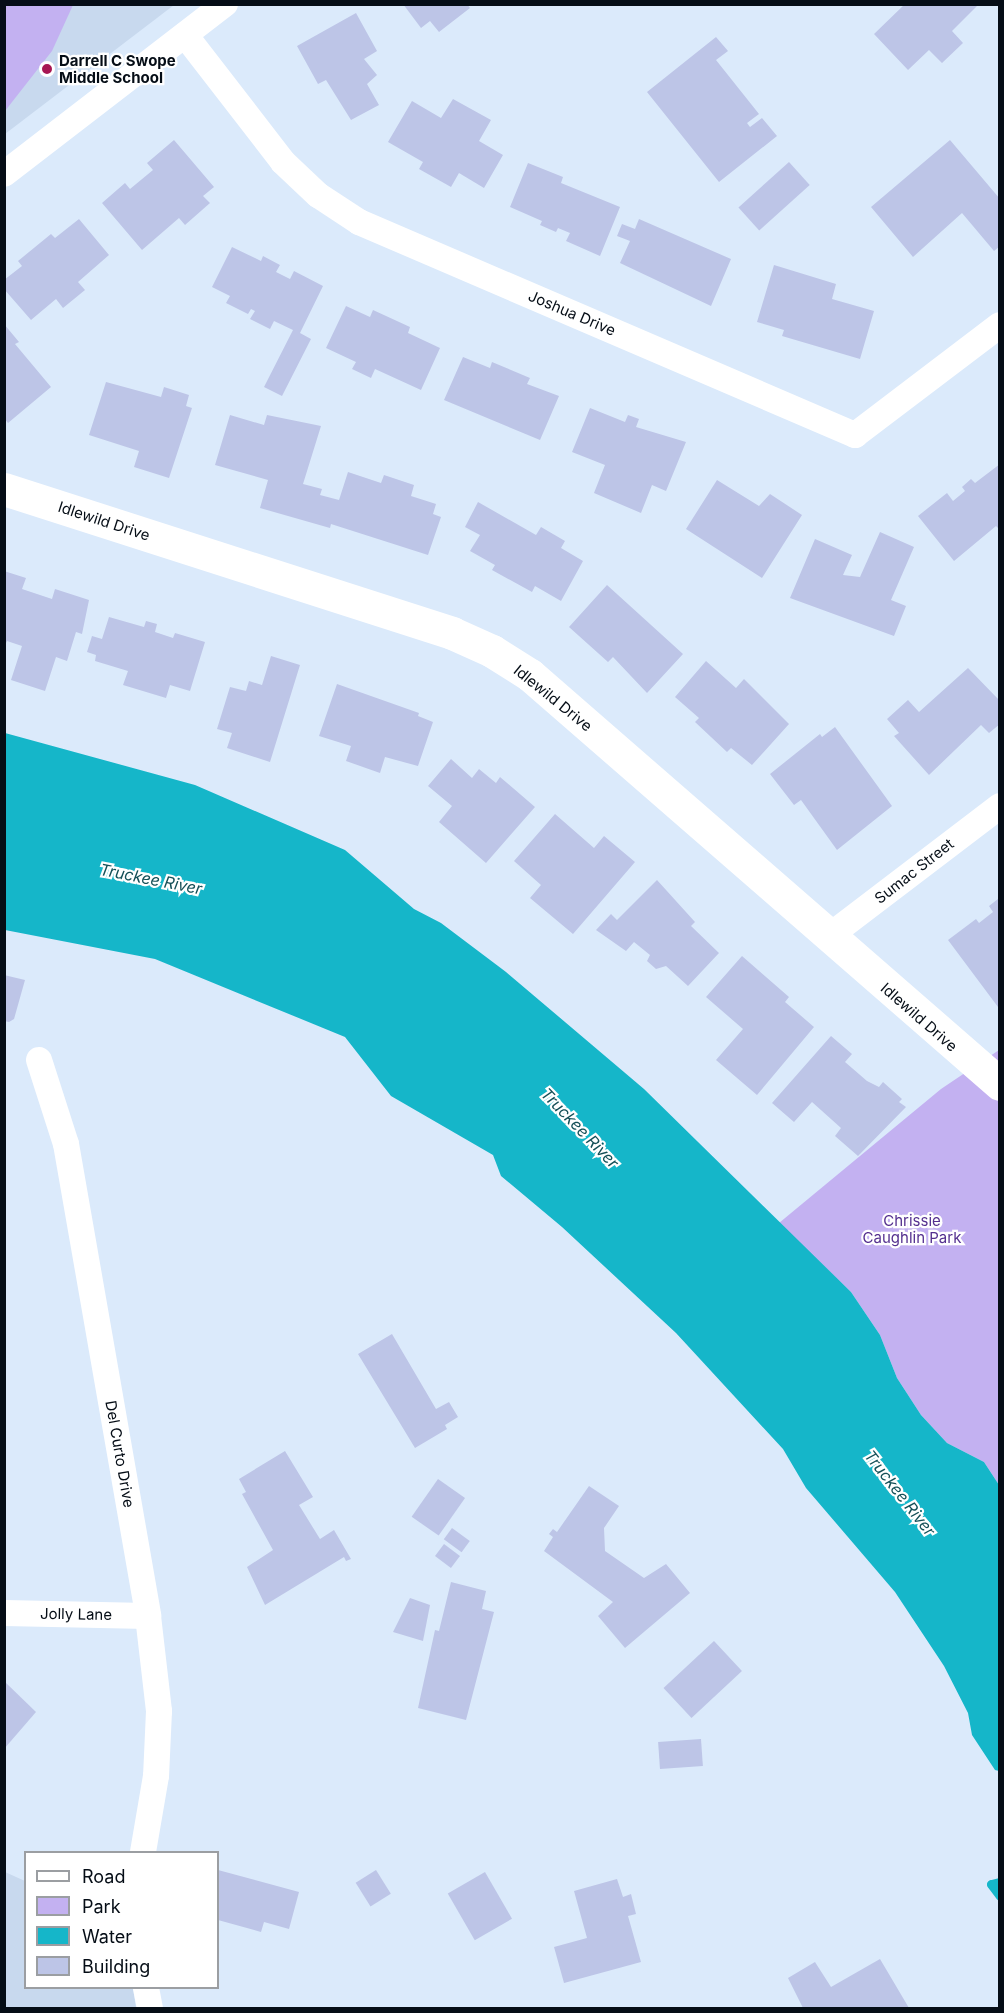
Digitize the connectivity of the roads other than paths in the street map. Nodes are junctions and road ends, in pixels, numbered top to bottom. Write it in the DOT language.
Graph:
graph roads {
  1 [pos="225,4"];
  2 [pos="185,35"];
  3 [pos="4,174"];
  4 [pos="999,325"];
  5 [pos="4,489"];
  6 [pos="999,806"];
  7 [pos="828,937"];
  8 [pos="39,1060"];
  9 [pos="999,1084"];
  10 [pos="4,1612"];
  11 [pos="148,1616"];
  12 [pos="143,1851"];
  13 [pos="146,1989"];
  14 [pos="150,2008"];
  1 -- 2 [label="street"];
  2 -- 3 [label="street"];
  2 -- 4 [label="street, Joshua Drive"];
  5 -- 7 [label="street, Idlewild Drive"];
  6 -- 7 [label="street, Sumac Street"];
  7 -- 9 [label="street, Idlewild Drive"];
  8 -- 11 [label="street, Del Curto Drive"];
  10 -- 11 [label="street, Jolly Lane"];
  11 -- 12 [label="street, Del Curto Drive"];
  13 -- 14 [label="street"];
}
